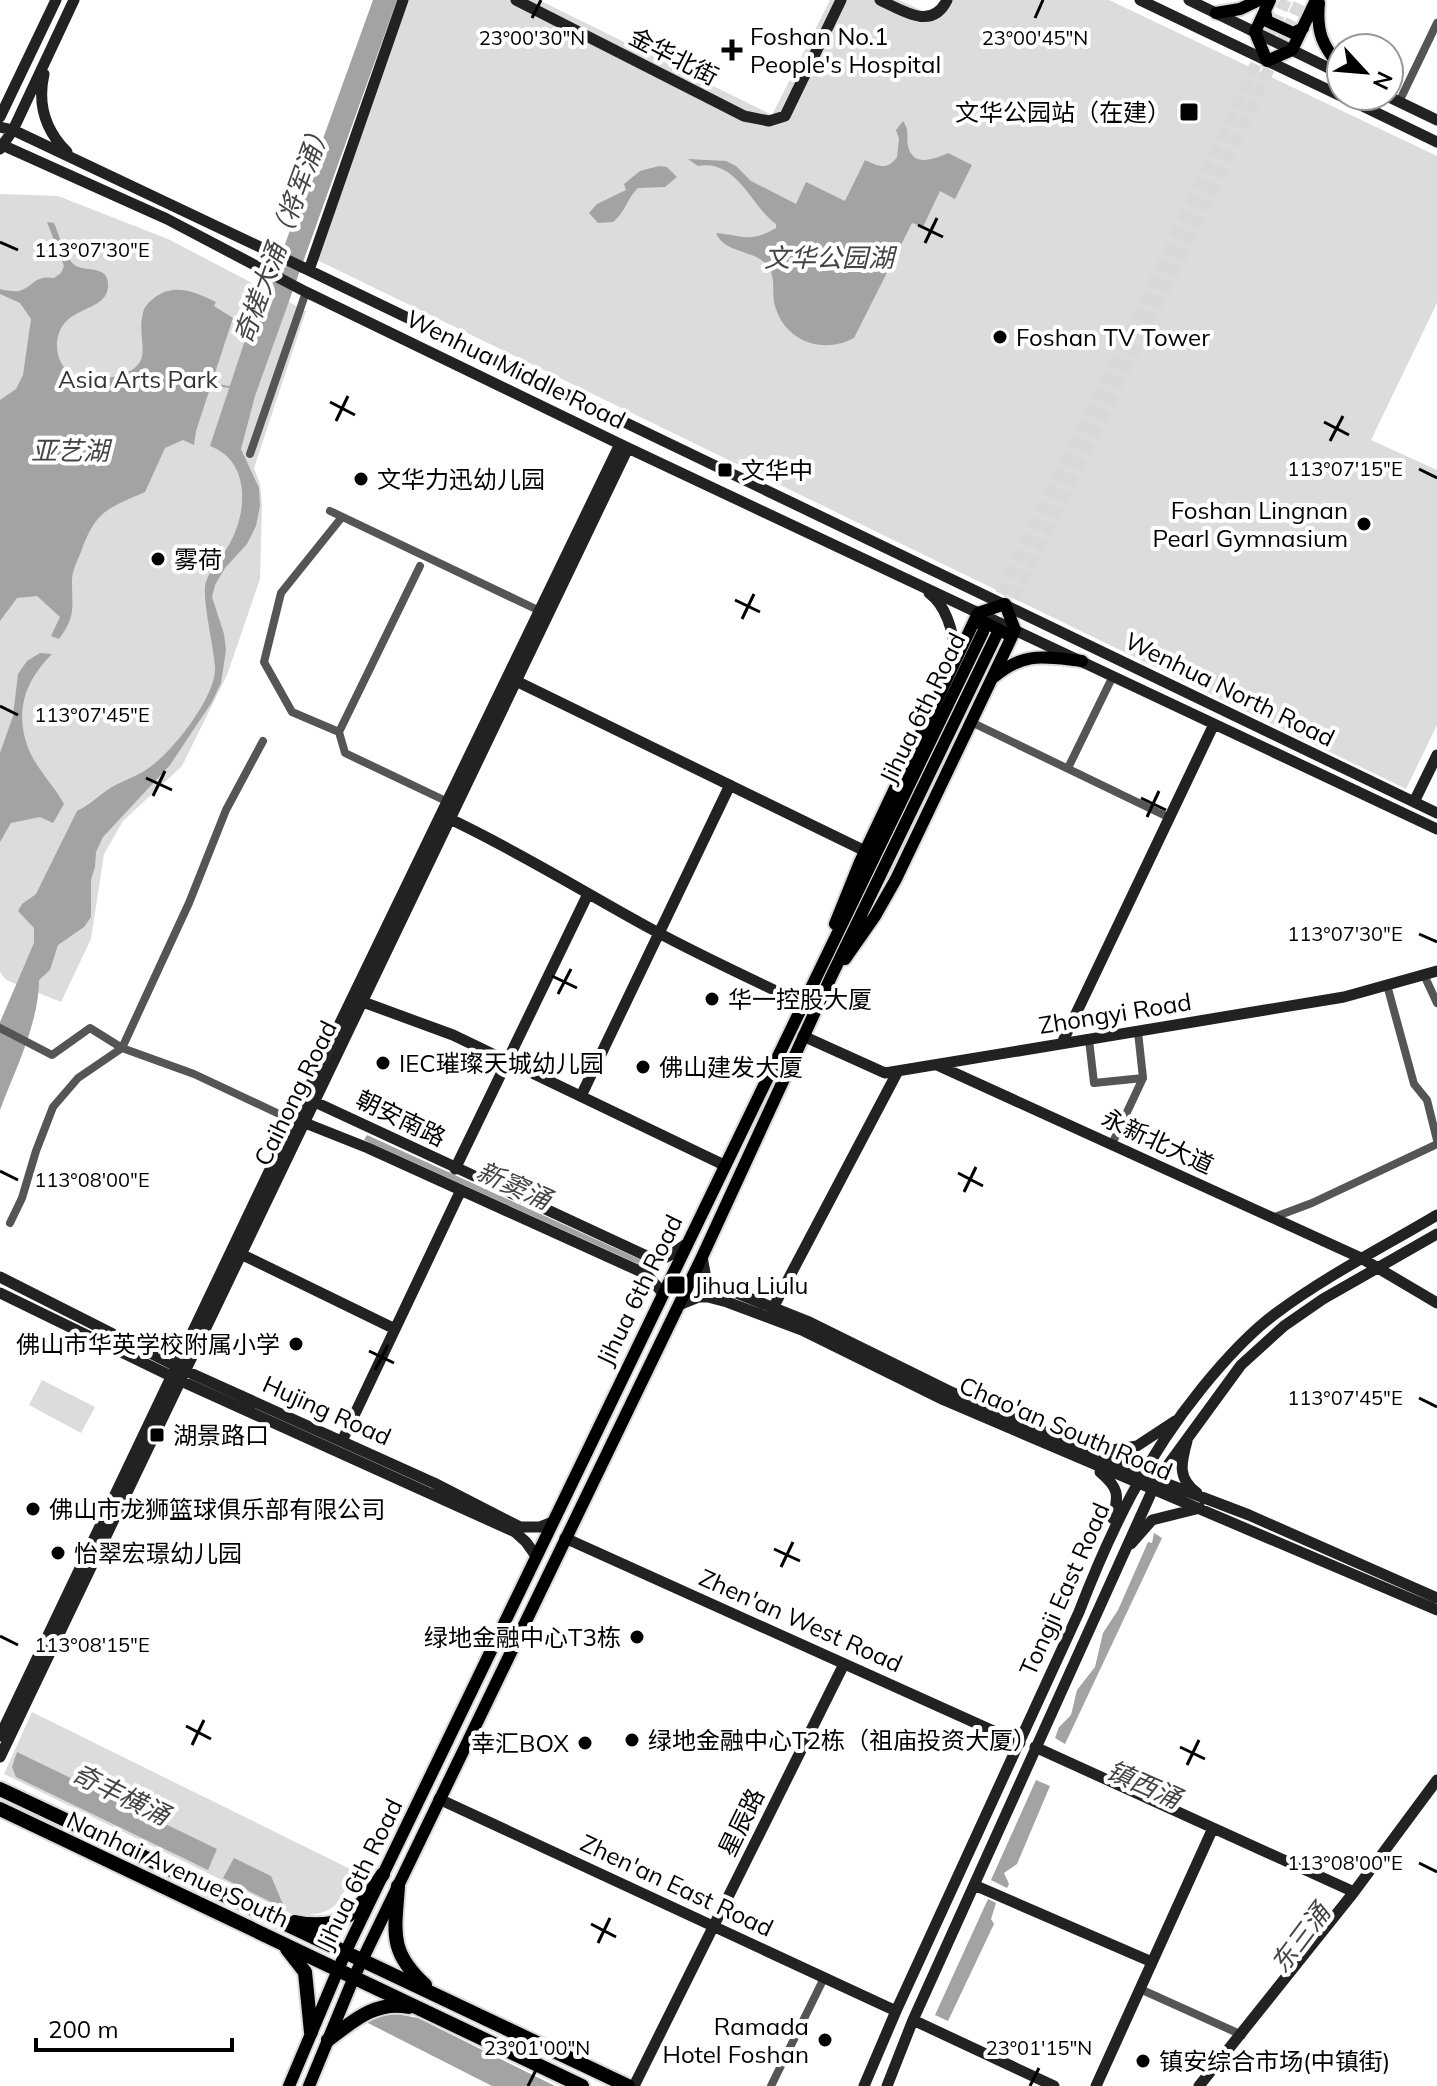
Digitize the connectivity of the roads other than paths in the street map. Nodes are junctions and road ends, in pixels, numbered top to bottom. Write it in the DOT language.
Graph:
graph roads {
  1 [pos="56,0"];
  2 [pos="74,0"];
  3 [pos="403,0"];
  4 [pos="516,0"];
  5 [pos="841,0"];
  6 [pos="880,0"];
  7 [pos="947,0"];
  8 [pos="1140,0"];
  9 [pos="1189,0"];
  10 [pos="1318,0"];
  11 [pos="1265,3"];
  12 [pos="1216,13"];
  13 [pos="1437,23"];
  14 [pos="1303,28"];
  15 [pos="1255,32"];
  16 [pos="1325,47"];
  17 [pos="50,50"];
  18 [pos="1292,50"];
  19 [pos="1267,61"];
  20 [pos="1325,64"];
  21 [pos="1325,88"];
  22 [pos="1405,90"];
  23 [pos="1405,105"];
  24 [pos="1374,112"];
  25 [pos="0,117"];
  26 [pos="1437,120"];
  27 [pos="6,129"];
  28 [pos="1437,142"];
  29 [pos="1,146"];
  30 [pos="73,159"];
  31 [pos="305,269"];
  32 [pos="301,289"];
  33 [pos="624,446"];
  34 [pos="250,454"];
  35 [pos="330,511"];
  36 [pos="342,517"];
  37 [pos="420,566"];
  38 [pos="915,583"];
  39 [pos="1005,604"];
  40 [pos="544,613"];
  41 [pos="978,623"];
  42 [pos="1012,635"];
  43 [pos="996,636"];
  44 [pos="956,659"];
  45 [pos="1082,661"];
  46 [pos="1113,676"];
  47 [pos="991,679"];
  48 [pos="516,681"];
  49 [pos="971,722"];
  50 [pos="1214,724"];
  51 [pos="339,732"];
  52 [pos="263,741"];
  53 [pos="1437,755"];
  54 [pos="1068,768"];
  55 [pos="730,785"];
  56 [pos="448,802"];
  57 [pos="1414,802"];
  58 [pos="1437,813"];
  59 [pos="1170,818"];
  60 [pos="450,819"];
  61 [pos="1437,829"];
  62 [pos="865,851"];
  63 [pos="588,894"];
  64 [pos="659,933"];
  65 [pos="1437,971"];
  66 [pos="825,975"];
  67 [pos="1424,975"];
  68 [pos="1387,985"];
  69 [pos="363,1002"];
  70 [pos="1437,1003"];
  71 [pos="803,1004"];
  72 [pos="0,1028"];
  73 [pos="1138,1032"];
  74 [pos="803,1036"];
  75 [pos="1089,1040"];
  76 [pos="1062,1043"];
  77 [pos="122,1048"];
  78 [pos="507,1061"];
  79 [pos="936,1064"];
  80 [pos="898,1071"];
  81 [pos="1143,1078"];
  82 [pos="581,1096"];
  83 [pos="315,1102"];
  84 [pos="299,1119"];
  85 [pos="373,1129"];
  86 [pos="1437,1142"];
  87 [pos="1112,1144"];
  88 [pos="368,1148"];
  89 [pos="724,1165"];
  90 [pos="455,1169"];
  91 [pos="461,1190"];
  92 [pos="1437,1215"];
  93 [pos="1272,1218"];
  94 [pos="10,1223"];
  95 [pos="1437,1234"];
  96 [pos="685,1245"];
  97 [pos="241,1254"];
  98 [pos="702,1257"];
  99 [pos="651,1258"];
  100 [pos="1361,1258"];
  101 [pos="1379,1267"];
  102 [pos="642,1272"];
  103 [pos="0,1277"];
  104 [pos="662,1292"];
  105 [pos="0,1293"];
  106 [pos="1437,1303"];
  107 [pos="679,1305"];
  108 [pos="773,1308"];
  109 [pos="395,1329"];
  110 [pos="179,1374"];
  111 [pos="1175,1421"];
  112 [pos="1189,1434"];
  113 [pos="342,1441"];
  114 [pos="1092,1458"];
  115 [pos="1138,1478"];
  116 [pos="1154,1484"];
  117 [pos="1202,1503"];
  118 [pos="553,1522"];
  119 [pos="1109,1537"];
  120 [pos="565,1538"];
  121 [pos="536,1556"];
  122 [pos="1119,1560"];
  123 [pos="1437,1598"];
  124 [pos="1437,1610"];
  125 [pos="844,1664"];
  126 [pos="3,1740"];
  127 [pos="1020,1743"];
  128 [pos="1035,1747"];
  129 [pos="0,1757"];
  130 [pos="1437,1780"];
  131 [pos="0,1789"];
  132 [pos="439,1799"];
  133 [pos="0,1809"];
  134 [pos="1213,1828"];
  135 [pos="383,1874"];
  136 [pos="974,1885"];
  137 [pos="398,1886"];
  138 [pos="1354,1892"];
  139 [pos="278,1918"];
  140 [pos="714,1927"];
  141 [pos="278,1941"];
  142 [pos="346,1951"];
  143 [pos="362,1959"];
  144 [pos="1152,1962"];
  145 [pos="337,1969"];
  146 [pos="354,1977"];
  147 [pos="824,1978"];
  148 [pos="1140,1989"];
  149 [pos="434,1993"];
  150 [pos="424,2009"];
  151 [pos="896,2011"];
  152 [pos="913,2020"];
  153 [pos="311,2032"];
  154 [pos="515,2033"];
  155 [pos="1242,2035"];
  156 [pos="328,2040"];
  157 [pos="502,2048"];
  158 [pos="289,2086"];
  159 [pos="309,2086"];
  160 [pos="582,2086"];
  161 [pos="628,2086"];
  162 [pos="634,2086"];
  163 [pos="771,2086"];
  164 [pos="864,2086"];
  165 [pos="887,2086"];
  166 [pos="1054,2086"];
  167 [pos="1096,2086"];
  168 [pos="1199,2086"];
  1 -- 25 [label="main road"];
  2 -- 17 [label="main road"];
  3 -- 31 [label="main road"];
  4 -- 5 [label="main road, 金华北街"];
  6 -- 7 [label="main road"];
  8 -- 19 [label="main road"];
  9 -- 12 [label="main road"];
  10 -- 14 [label="main road"];
  10 -- 16 [label="main road"];
  11 -- 12 [label="main road"];
  11 -- 14 [label="main road"];
  11 -- 15 [label="main road"];
  12 -- 15 [label="main road"];
  13 -- 22 [label="street"];
  14 -- 18 [label="main road"];
  15 -- 18 [label="main road"];
  15 -- 19 [label="main road"];
  17 -- 27 [label="main road"];
  17 -- 30 [label="main road"];
  18 -- 19 [label="main road"];
  18 -- 20 [label="main road"];
  19 -- 21 [label="main road"];
  23 -- 26 [label="main road"];
  24 -- 28 [label="main road"];
  27 -- 29 [label="main road"];
  27 -- 30 [label="main road, Wenhua Middle Road"];
  29 -- 32 [label="main road, Wenhua Middle Road"];
  30 -- 31 [label="main road, Wenhua Middle Road, bridge"];
  31 -- 39 [label="main road, Wenhua Middle Road"];
  32 -- 33 [label="main road, Wenhua Middle Road"];
  32 -- 34 [label="street"];
  33 -- 38 [label="main road, Wenhua Middle Road"];
  33 -- 40 [label="main road, Caihong Road"];
  35 -- 36 [label="street"];
  36 -- 40 [label="street"];
  36 -- 51 [label="street"];
  37 -- 51 [label="street"];
  38 -- 41 [label="main road, Wenhua Middle Road"];
  38 -- 44 [label="main road"];
  39 -- 41 [label="main road"];
  39 -- 42 [label="main road"];
  39 -- 57 [label="main road, Wenhua North Road"];
  40 -- 48 [label="main road, Caihong Road"];
  40 -- 56 [label="main road, Caihong Road"];
  41 -- 42 [label="main road"];
  41 -- 44 [label="main road"];
  41 -- 66 [label="main road, Jihua 6th Road"];
  42 -- 45 [label="main road, Wenhua North Road"];
  42 -- 47 [label="main road"];
  43 -- 66 [label="main road, Jihua 6th Road"];
  44 -- 62 [label="main road"];
  45 -- 46 [label="main road, Wenhua North Road"];
  45 -- 47 [label="main road"];
  46 -- 50 [label="main road, Wenhua North Road"];
  46 -- 54 [label="street"];
  47 -- 49 [label="main road"];
  48 -- 55 [label="main road"];
  48 -- 60 [label="main road, Caihong Road"];
  49 -- 54 [label="street"];
  49 -- 66 [label="main road"];
  50 -- 59 [label="main road"];
  50 -- 61 [label="main road, Wenhua North Road"];
  51 -- 56 [label="street"];
  52 -- 77 [label="street"];
  53 -- 57 [label="main road"];
  54 -- 59 [label="street"];
  55 -- 62 [label="main road"];
  55 -- 64 [label="main road"];
  56 -- 84 [label="main road, Caihong Road"];
  57 -- 58 [label="main road, Wenhua North Road"];
  59 -- 76 [label="main road"];
  60 -- 63 [label="main road"];
  60 -- 69 [label="main road, Caihong Road"];
  62 -- 66 [label="main road"];
  63 -- 64 [label="main road"];
  63 -- 78 [label="main road"];
  64 -- 71 [label="main road"];
  64 -- 82 [label="main road"];
  65 -- 67 [label="main road, Zhongyi Road"];
  66 -- 71 [label="main road, Jihua 6th Road"];
  66 -- 74 [label="main road, Jihua 6th Road"];
  67 -- 68 [label="main road, Zhongyi Road"];
  67 -- 70 [label="street"];
  68 -- 73 [label="main road, Zhongyi Road"];
  68 -- 86 [label="street"];
  69 -- 78 [label="main road"];
  69 -- 83 [label="main road, Caihong Road"];
  71 -- 89 [label="main road, Jihua 6th Road"];
  72 -- 77 [label="street"];
  73 -- 75 [label="main road, Zhongyi Road"];
  73 -- 81 [label="street"];
  74 -- 80 [label="main road, Zhongyi Road"];
  74 -- 98 [label="main road, Jihua 6th Road"];
  75 -- 76 [label="main road, Zhongyi Road"];
  75 -- 81 [label="street"];
  76 -- 79 [label="main road, Zhongyi Road"];
  77 -- 84 [label="street"];
  77 -- 94 [label="street"];
  78 -- 82 [label="main road"];
  78 -- 90 [label="main road"];
  79 -- 80 [label="main road, Zhongyi Road"];
  79 -- 87 [label="main road, 永新北大道"];
  80 -- 108 [label="main road"];
  81 -- 87 [label="street"];
  82 -- 89 [label="main road"];
  83 -- 84 [label="main road, Caihong Road"];
  83 -- 85 [label="main road, 朝安南路"];
  84 -- 88 [label="main road, 朝安南路"];
  84 -- 97 [label="main road, Caihong Road"];
  84 -- 110 [label="main road, Caihong Road"];
  85 -- 88 [label="main road"];
  85 -- 90 [label="main road, 朝安南路"];
  86 -- 93 [label="street"];
  87 -- 93 [label="main road, 永新北大道"];
  88 -- 91 [label="main road, 朝安南路"];
  89 -- 96 [label="main road, Jihua 6th Road"];
  90 -- 99 [label="main road, 朝安南路"];
  91 -- 102 [label="main road, 朝安南路"];
  91 -- 109 [label="main road"];
  92 -- 100 [label="main road, Tongji East Road"];
  93 -- 100 [label="main road, 永新北大道"];
  95 -- 101 [label="main road, Tongji East Road"];
  96 -- 99 [label="main road"];
  96 -- 104 [label="main road, Jihua 6th Road"];
  97 -- 109 [label="main road"];
  97 -- 110 [label="main road, Caihong Road"];
  98 -- 107 [label="main road, Jihua 6th Road"];
  98 -- 108 [label="main road, Chao'an South Road"];
  99 -- 102 [label="main road"];
  100 -- 101 [label="main road, 永新北大道"];
  100 -- 111 [label="main road, Tongji East Road"];
  101 -- 106 [label="main road, 永新北大道"];
  101 -- 112 [label="main road, Tongji East Road"];
  102 -- 104 [label="main road, 朝安南路"];
  103 -- 110 [label="main road, Hujing Road"];
  104 -- 118 [label="main road, Jihua 6th Road"];
  105 -- 110 [label="main road, Hujing Road"];
  107 -- 114 [label="main road, Chao'an South Road"];
  107 -- 120 [label="main road, Jihua 6th Road"];
  108 -- 114 [label="main road, Chao'an South Road"];
  109 -- 113 [label="main road"];
  110 -- 113 [label="main road, Hujing Road"];
  110 -- 121 [label="main road, Hujing Road"];
  110 -- 126 [label="main road, Caihong Road"];
  111 -- 114 [label="main road"];
  111 -- 115 [label="main road, Tongji East Road"];
  112 -- 116 [label="main road, Tongji East Road"];
  112 -- 117 [label="main road"];
  113 -- 118 [label="main road, Hujing Road"];
  114 -- 115 [label="main road, Chao'an South Road"];
  114 -- 119 [label="main road"];
  115 -- 116 [label="main road, Chao'an South Road"];
  115 -- 119 [label="main road, Tongji East Road"];
  116 -- 117 [label="main road, Chao'an South Road"];
  116 -- 122 [label="main road, Tongji East Road"];
  117 -- 122 [label="main road"];
  117 -- 123 [label="main road, Chao'an South Road"];
  117 -- 124 [label="main road, Chao'an South Road"];
  118 -- 121 [label="main road, Jihua 6th Road"];
  119 -- 127 [label="main road, Tongji East Road"];
  120 -- 125 [label="main road, Zhen'an West Road"];
  120 -- 132 [label="main road, Jihua 6th Road"];
  121 -- 135 [label="main road, Jihua 6th Road"];
  122 -- 128 [label="main road, Tongji East Road"];
  125 -- 127 [label="main road, Zhen'an West Road"];
  125 -- 140 [label="main road, 星辰路"];
  126 -- 129 [label="main road, Caihong Road"];
  127 -- 151 [label="main road, Tongji East Road"];
  128 -- 134 [label="main road"];
  128 -- 136 [label="main road, Tongji East Road"];
  130 -- 138 [label="main road"];
  131 -- 139 [label="highway, Nanhai Avenue South"];
  132 -- 137 [label="main road, Jihua 6th Road"];
  132 -- 140 [label="main road, Zhen'an East Road"];
  133 -- 141 [label="highway, Nanhai Avenue South"];
  134 -- 138 [label="main road"];
  134 -- 144 [label="main road"];
  135 -- 139 [label="highway"];
  135 -- 142 [label="main road, Jihua 6th Road"];
  136 -- 144 [label="main road"];
  136 -- 152 [label="main road, Tongji East Road"];
  137 -- 143 [label="main road, Jihua 6th Road"];
  137 -- 149 [label="highway"];
  138 -- 155 [label="main road"];
  139 -- 142 [label="highway, Nanhai Avenue South"];
  140 -- 147 [label="main road, Zhen'an East Road"];
  140 -- 162 [label="main road, 星辰路"];
  141 -- 145 [label="highway, Nanhai Avenue South"];
  141 -- 153 [label="highway"];
  142 -- 143 [label="highway, Nanhai Avenue South"];
  142 -- 145 [label="main road, Jihua 6th Road"];
  143 -- 146 [label="main road, Jihua 6th Road"];
  143 -- 149 [label="highway, Nanhai Avenue South"];
  144 -- 148 [label="main road"];
  145 -- 146 [label="highway, Nanhai Avenue South"];
  145 -- 153 [label="main road, Jihua 6th Road"];
  146 -- 150 [label="highway, Nanhai Avenue South"];
  146 -- 156 [label="main road, Jihua 6th Road"];
  147 -- 151 [label="main road, Zhen'an East Road"];
  147 -- 163 [label="street"];
  148 -- 155 [label="street"];
  148 -- 167 [label="main road"];
  149 -- 154 [label="highway, Nanhai Avenue South"];
  150 -- 156 [label="highway"];
  150 -- 157 [label="highway, Nanhai Avenue South"];
  151 -- 164 [label="main road, Tongji East Road"];
  152 -- 165 [label="main road, Tongji East Road"];
  152 -- 166 [label="main road"];
  153 -- 158 [label="main road, Jihua 6th Road"];
  154 -- 157 [label="highway"];
  154 -- 161 [label="highway, Nanhai Avenue South"];
  155 -- 168 [label="main road"];
  156 -- 159 [label="main road, Jihua 6th Road"];
  157 -- 160 [label="highway, Nanhai Avenue South"];
}
